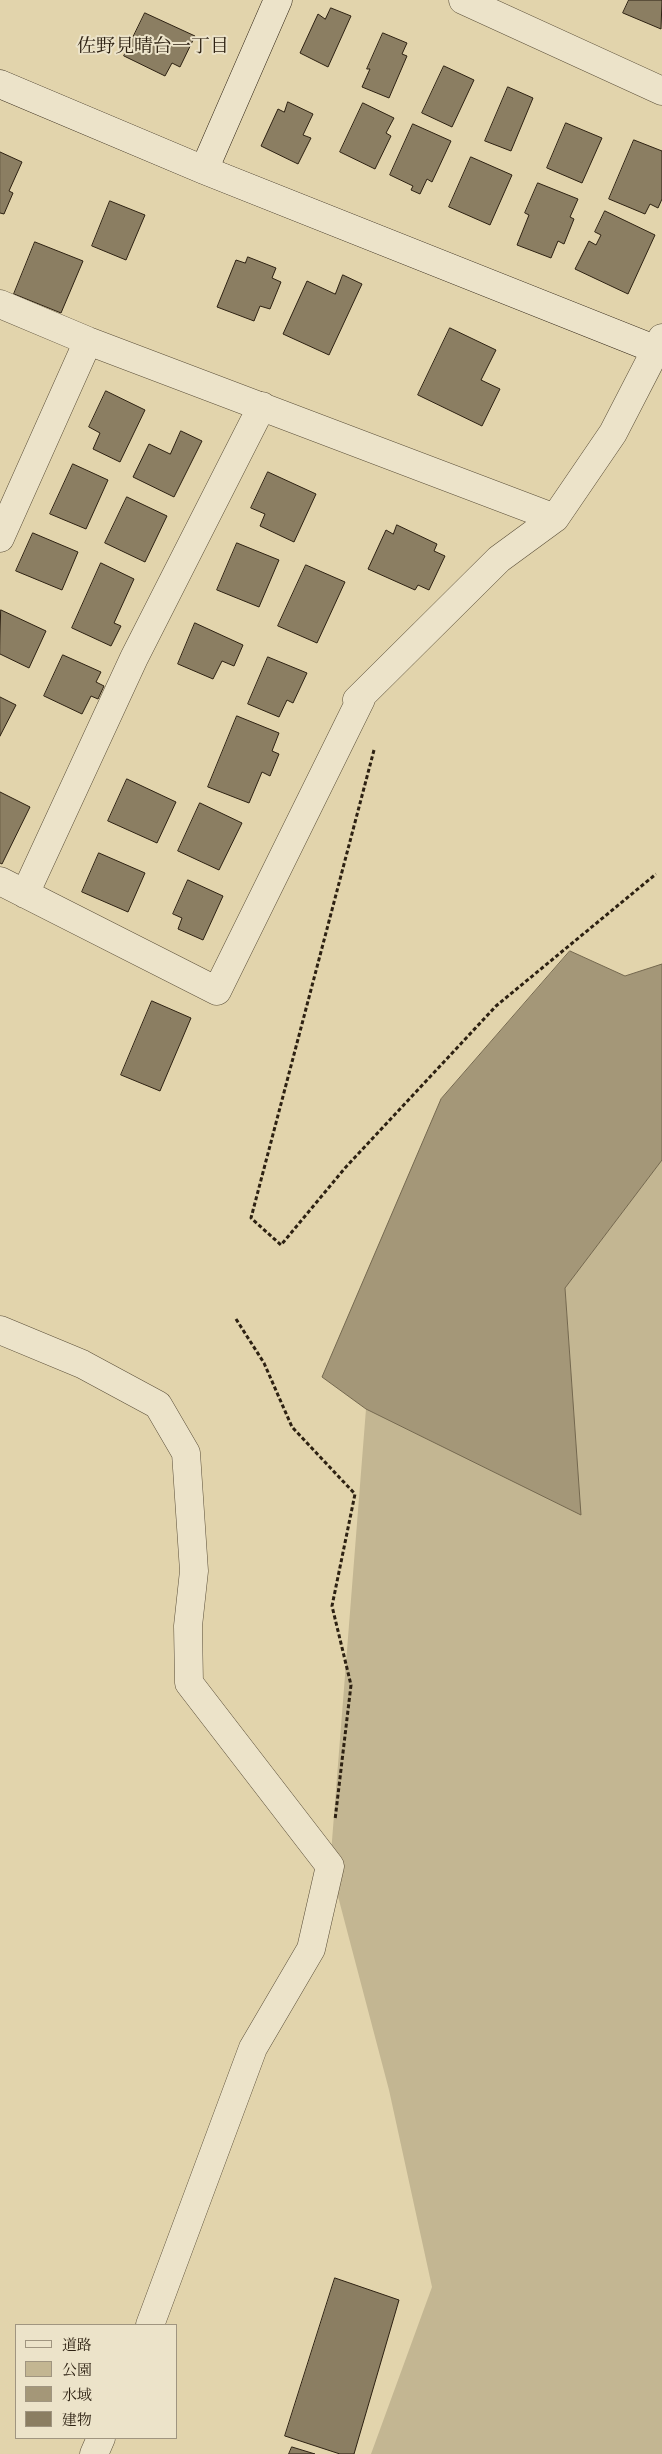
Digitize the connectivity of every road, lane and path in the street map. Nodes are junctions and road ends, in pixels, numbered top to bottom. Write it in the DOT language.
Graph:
graph roads {
  1 [pos="278,0"];
  2 [pos="463,0"];
  3 [pos="0,84"];
  4 [pos="662,90"];
  5 [pos="204,170"];
  6 [pos="0,304"];
  7 [pos="88,341"];
  8 [pos="660,346"];
  9 [pos="262,406"];
  10 [pos="555,518"];
  11 [pos="0,538"];
  12 [pos="375,748"];
  13 [pos="656,874"];
  14 [pos="0,881"];
  15 [pos="25,894"];
  16 [pos="236,1319"];
  17 [pos="0,1330"];
  18 [pos="330,1866"];
  19 [pos="150,2324"];
  20 [pos="101,2439"];
  21 [pos="94,2454"];
  1 -- 5 [label="street"];
  2 -- 4 [label="street"];
  3 -- 5 [label="street"];
  5 -- 8 [label="street"];
  6 -- 7 [label="street"];
  7 -- 9 [label="street"];
  7 -- 11 [label="street"];
  8 -- 10 [label="street"];
  9 -- 10 [label="street"];
  9 -- 15 [label="street"];
  10 -- 15 [label="street"];
  12 -- 13 [label="path"];
  14 -- 15 [label="street"];
  16 -- 18 [label="path"];
  17 -- 18 [label="street"];
  18 -- 19 [label="street"];
  20 -- 21 [label="street"];
}
